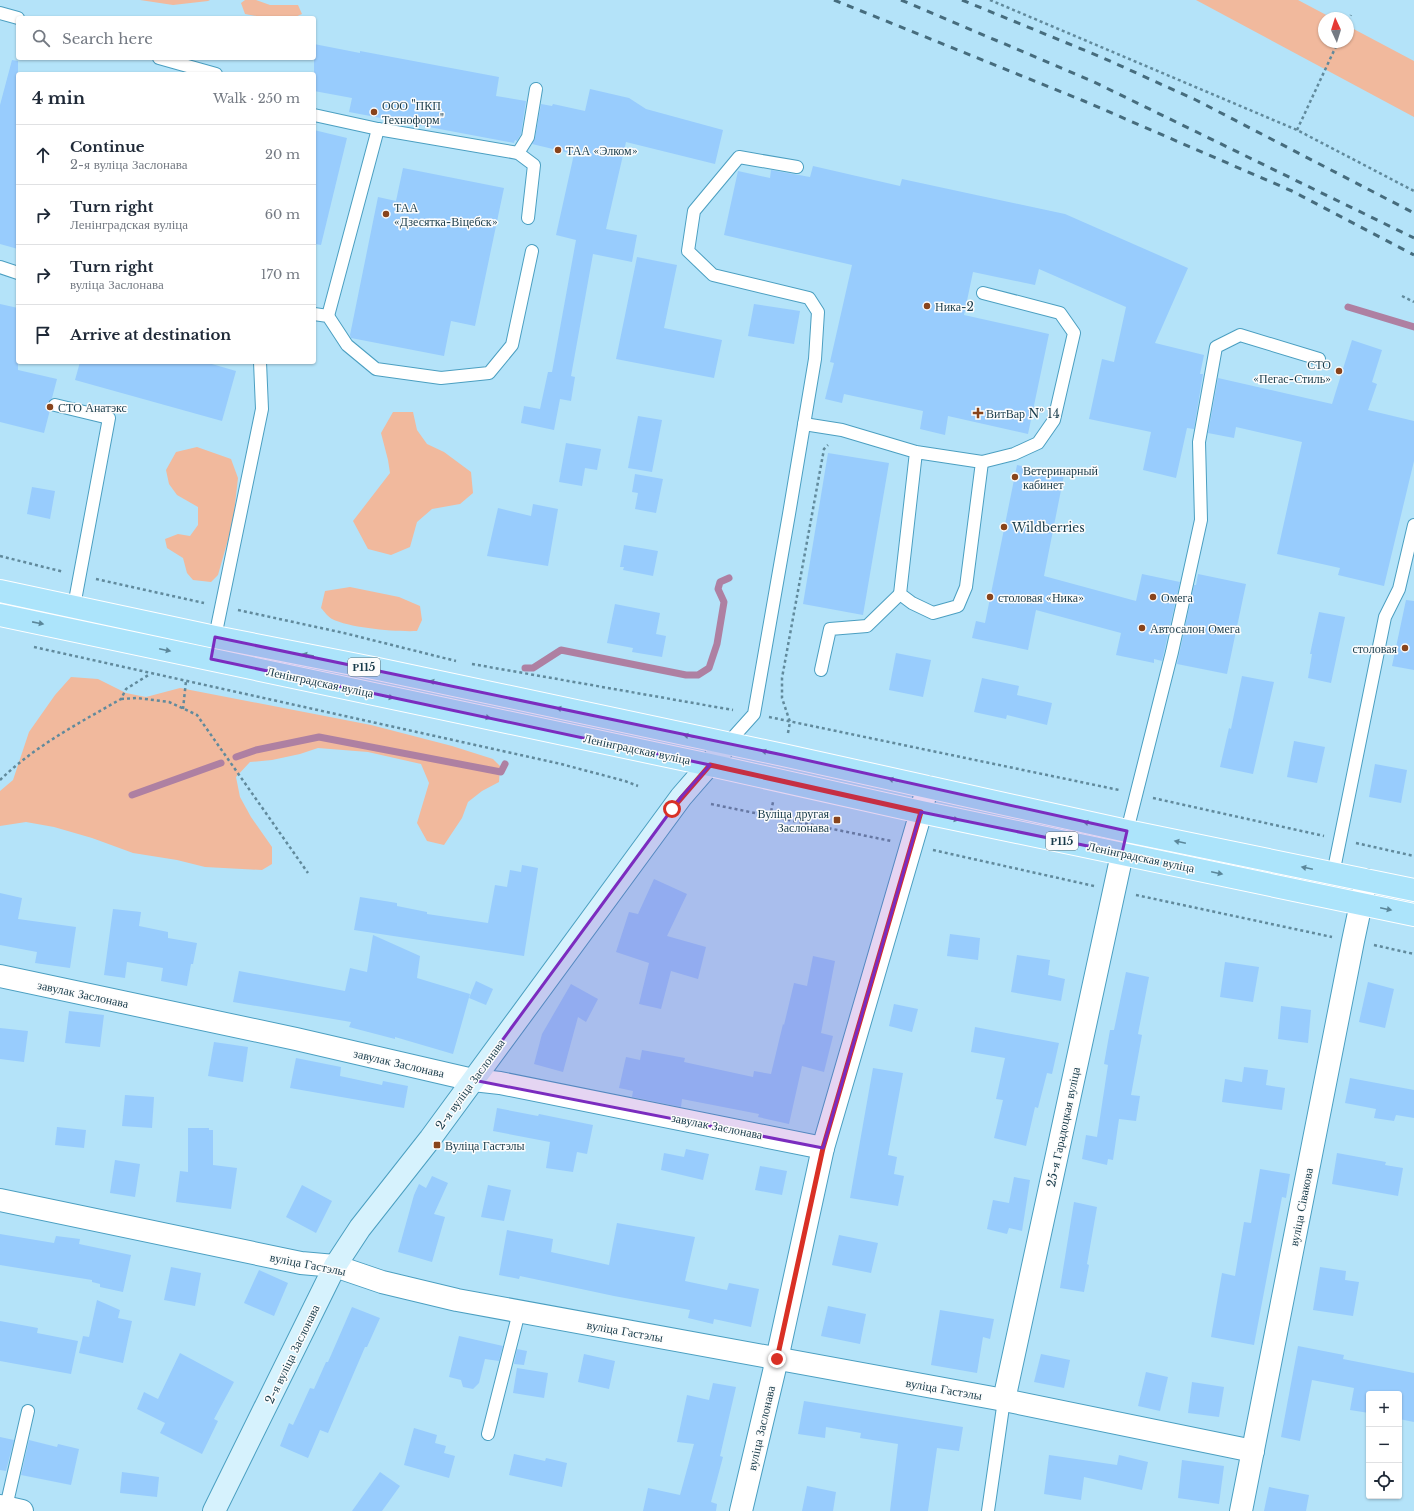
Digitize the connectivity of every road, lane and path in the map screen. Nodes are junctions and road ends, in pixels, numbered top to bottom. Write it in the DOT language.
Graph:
graph roads {
  1 [pos="990,0"];
  2 [pos="0,13"];
  3 [pos="16,17"];
  4 [pos="1335,48"];
  5 [pos="166,60"];
  6 [pos="209,72"];
  7 [pos="536,89"];
  8 [pos="316,115"];
  9 [pos="378,129"];
  10 [pos="1297,130"];
  11 [pos="518,153"];
  12 [pos="797,167"];
  13 [pos="1414,191"];
  14 [pos="528,218"];
  15 [pos="532,251"];
  16 [pos="0,267"];
  17 [pos="16,272"];
  18 [pos="983,293"];
  19 [pos="1402,296"];
  20 [pos="1414,302"];
  21 [pos="316,314"];
  22 [pos="328,316"];
  23 [pos="1319,359"];
  24 [pos="260,364"];
  25 [pos="55,405"];
  26 [pos="804,424"];
  27 [pos="842,430"];
  28 [pos="916,452"];
  29 [pos="982,462"];
  30 [pos="1414,525"];
  31 [pos="0,556"];
  32 [pos="81,576"];
  33 [pos="0,591"];
  34 [pos="900,594"];
  35 [pos="74,606"];
  36 [pos="221,606"];
  37 [pos="0,615"];
  38 [pos="70,629"];
  39 [pos="215,637"];
  40 [pos="30,646"];
  41 [pos="211,659"];
  42 [pos="464,663"];
  43 [pos="472,664"];
  44 [pos="821,670"];
  45 [pos="151,673"];
  46 [pos="186,681"];
  47 [pos="121,699"];
  48 [pos="183,709"];
  49 [pos="754,714"];
  50 [pos="790,722"];
  51 [pos="728,744"];
  52 [pos="710,765"];
  53 [pos="0,780"];
  54 [pos="638,786"];
  55 [pos="927,788"];
  56 [pos="1137,794"];
  57 [pos="774,797"];
  58 [pos="711,804"];
  59 [pos="921,812"];
  60 [pos="770,817"];
  61 [pos="1128,831"];
  62 [pos="1340,840"];
  63 [pos="911,845"];
  64 [pos="1122,853"];
  65 [pos="1414,856"];
  66 [pos="308,873"];
  67 [pos="1333,874"];
  68 [pos="1366,880"];
  69 [pos="1114,890"];
  70 [pos="1414,890"];
  71 [pos="1361,904"];
  72 [pos="1414,915"];
  73 [pos="1353,941"];
  74 [pos="1414,954"];
  75 [pos="0,976"];
  76 [pos="473,1080"];
  77 [pos="823,1148"];
  78 [pos="0,1200"];
  79 [pos="335,1266"];
  80 [pos="519,1312"];
  81 [pos="777,1359"];
  82 [pos="1004,1400"];
  83 [pos="28,1411"];
  84 [pos="488,1434"];
  85 [pos="1253,1451"];
  86 [pos="9,1508"];
  87 [pos="214,1511"];
  88 [pos="741,1511"];
  89 [pos="988,1511"];
  90 [pos="1241,1511"];
  1 -- 10 [label="path"];
  2 -- 3 [label="lane"];
  4 -- 10 [label="path"];
  5 -- 6 [label="lane"];
  7 -- 11 [label="lane"];
  8 -- 9 [label="lane"];
  9 -- 11 [label="lane"];
  9 -- 22 [label="lane"];
  10 -- 13 [label="path"];
  11 -- 14 [label="lane"];
  12 -- 26 [label="lane"];
  15 -- 22 [label="lane"];
  16 -- 17 [label="lane"];
  18 -- 29 [label="lane"];
  19 -- 20 [label="path"];
  21 -- 22 [label="lane"];
  23 -- 56 [label="lane"];
  24 -- 36 [label="lane"];
  25 -- 32 [label="lane"];
  26 -- 27 [label="lane"];
  26 -- 49 [label="lane"];
  27 -- 28 [label="lane"];
  27 -- 50 [label="path"];
  28 -- 29 [label="lane"];
  28 -- 34 [label="lane"];
  29 -- 34 [label="lane"];
  30 -- 62 [label="lane"];
  31 -- 32 [label="path"];
  32 -- 35 [label="lane"];
  32 -- 36 [label="path"];
  33 -- 35 [label="main road, Ленінградская вуліца / Р115"];
  34 -- 44 [label="lane"];
  35 -- 38 [label="street"];
  35 -- 39 [label="main road, Ленінградская вуліца / Р115"];
  36 -- 39 [label="lane"];
  36 -- 42 [label="path"];
  37 -- 38 [label="main road, Ленінградская вуліца / Р115, one-way"];
  38 -- 41 [label="main road, Ленінградская вуліца / Р115, one-way"];
  39 -- 41 [label="street"];
  51 -- 39 [label="main road, Ленінградская вуліца / Р115, one-way"];
  40 -- 45 [label="path"];
  41 -- 52 [label="main road, Ленінградская вуліца / Р115, one-way"];
  43 -- 49 [label="path"];
  45 -- 46 [label="path"];
  45 -- 47 [label="path"];
  46 -- 48 [label="path"];
  46 -- 54 [label="path"];
  47 -- 48 [label="path"];
  47 -- 53 [label="path"];
  48 -- 66 [label="path"];
  49 -- 50 [label="path"];
  49 -- 51 [label="lane"];
  50 -- 56 [label="path"];
  51 -- 52 [label="main road, 2-я вуліца Заслонава"];
  55 -- 51 [label="main road, Ленінградская вуліца / Р115, one-way"];
  52 -- 59 [label="main road, Ленінградская вуліца / Р115"];
  52 -- 76 [label="main road, 2-я вуліца Заслонава"];
  55 -- 59 [label="street, вуліца Заслонава"];
  61 -- 55 [label="main road, Ленінградская вуліца / Р115, one-way"];
  56 -- 61 [label="lane"];
  56 -- 62 [label="path"];
  57 -- 60 [label="path"];
  58 -- 60 [label="path"];
  59 -- 63 [label="street, вуліца Заслонава"];
  59 -- 64 [label="main road, Ленінградская вуліца / Р115, one-way"];
  60 -- 63 [label="path"];
  61 -- 64 [label="street, 25-я Гарадоцкая вуліца"];
  67 -- 61 [label="main road, Ленінградская вуліца / Р115, one-way"];
  62 -- 65 [label="path"];
  62 -- 67 [label="lane"];
  63 -- 69 [label="path"];
  63 -- 77 [label="street, вуліца Заслонава"];
  64 -- 69 [label="street, 25-я Гарадоцкая вуліца"];
  64 -- 71 [label="main road, Ленінградская вуліца / Р115, one-way"];
  67 -- 68 [label="main road, Ленінградская вуліца / Р115"];
  68 -- 70 [label="main road, Ленінградская вуліца / Р115"];
  68 -- 71 [label="street, вуліца Сівакова"];
  69 -- 73 [label="path"];
  69 -- 82 [label="street, 25-я Гарадоцкая вуліца"];
  71 -- 72 [label="main road, Ленінградская вуліца / Р115, one-way"];
  71 -- 73 [label="street, вуліца Сівакова"];
  73 -- 74 [label="path"];
  73 -- 85 [label="street, вуліца Сівакова"];
  75 -- 76 [label="street, завулак Заслонава"];
  76 -- 77 [label="street, завулак Заслонава"];
  76 -- 79 [label="main road, 2-я вуліца Заслонава"];
  77 -- 81 [label="street, вуліца Заслонава"];
  78 -- 79 [label="street, вуліца Гастэлы"];
  79 -- 80 [label="street, вуліца Гастэлы"];
  79 -- 87 [label="main road, 2-я вуліца Заслонава"];
  80 -- 81 [label="street, вуліца Гастэлы"];
  80 -- 84 [label="lane"];
  81 -- 82 [label="street, вуліца Гастэлы"];
  81 -- 88 [label="street, вуліца Заслонава"];
  82 -- 85 [label="street, вуліца Гастэлы"];
  82 -- 89 [label="lane"];
  83 -- 86 [label="lane"];
  85 -- 90 [label="street, вуліца Сівакова"];
}
